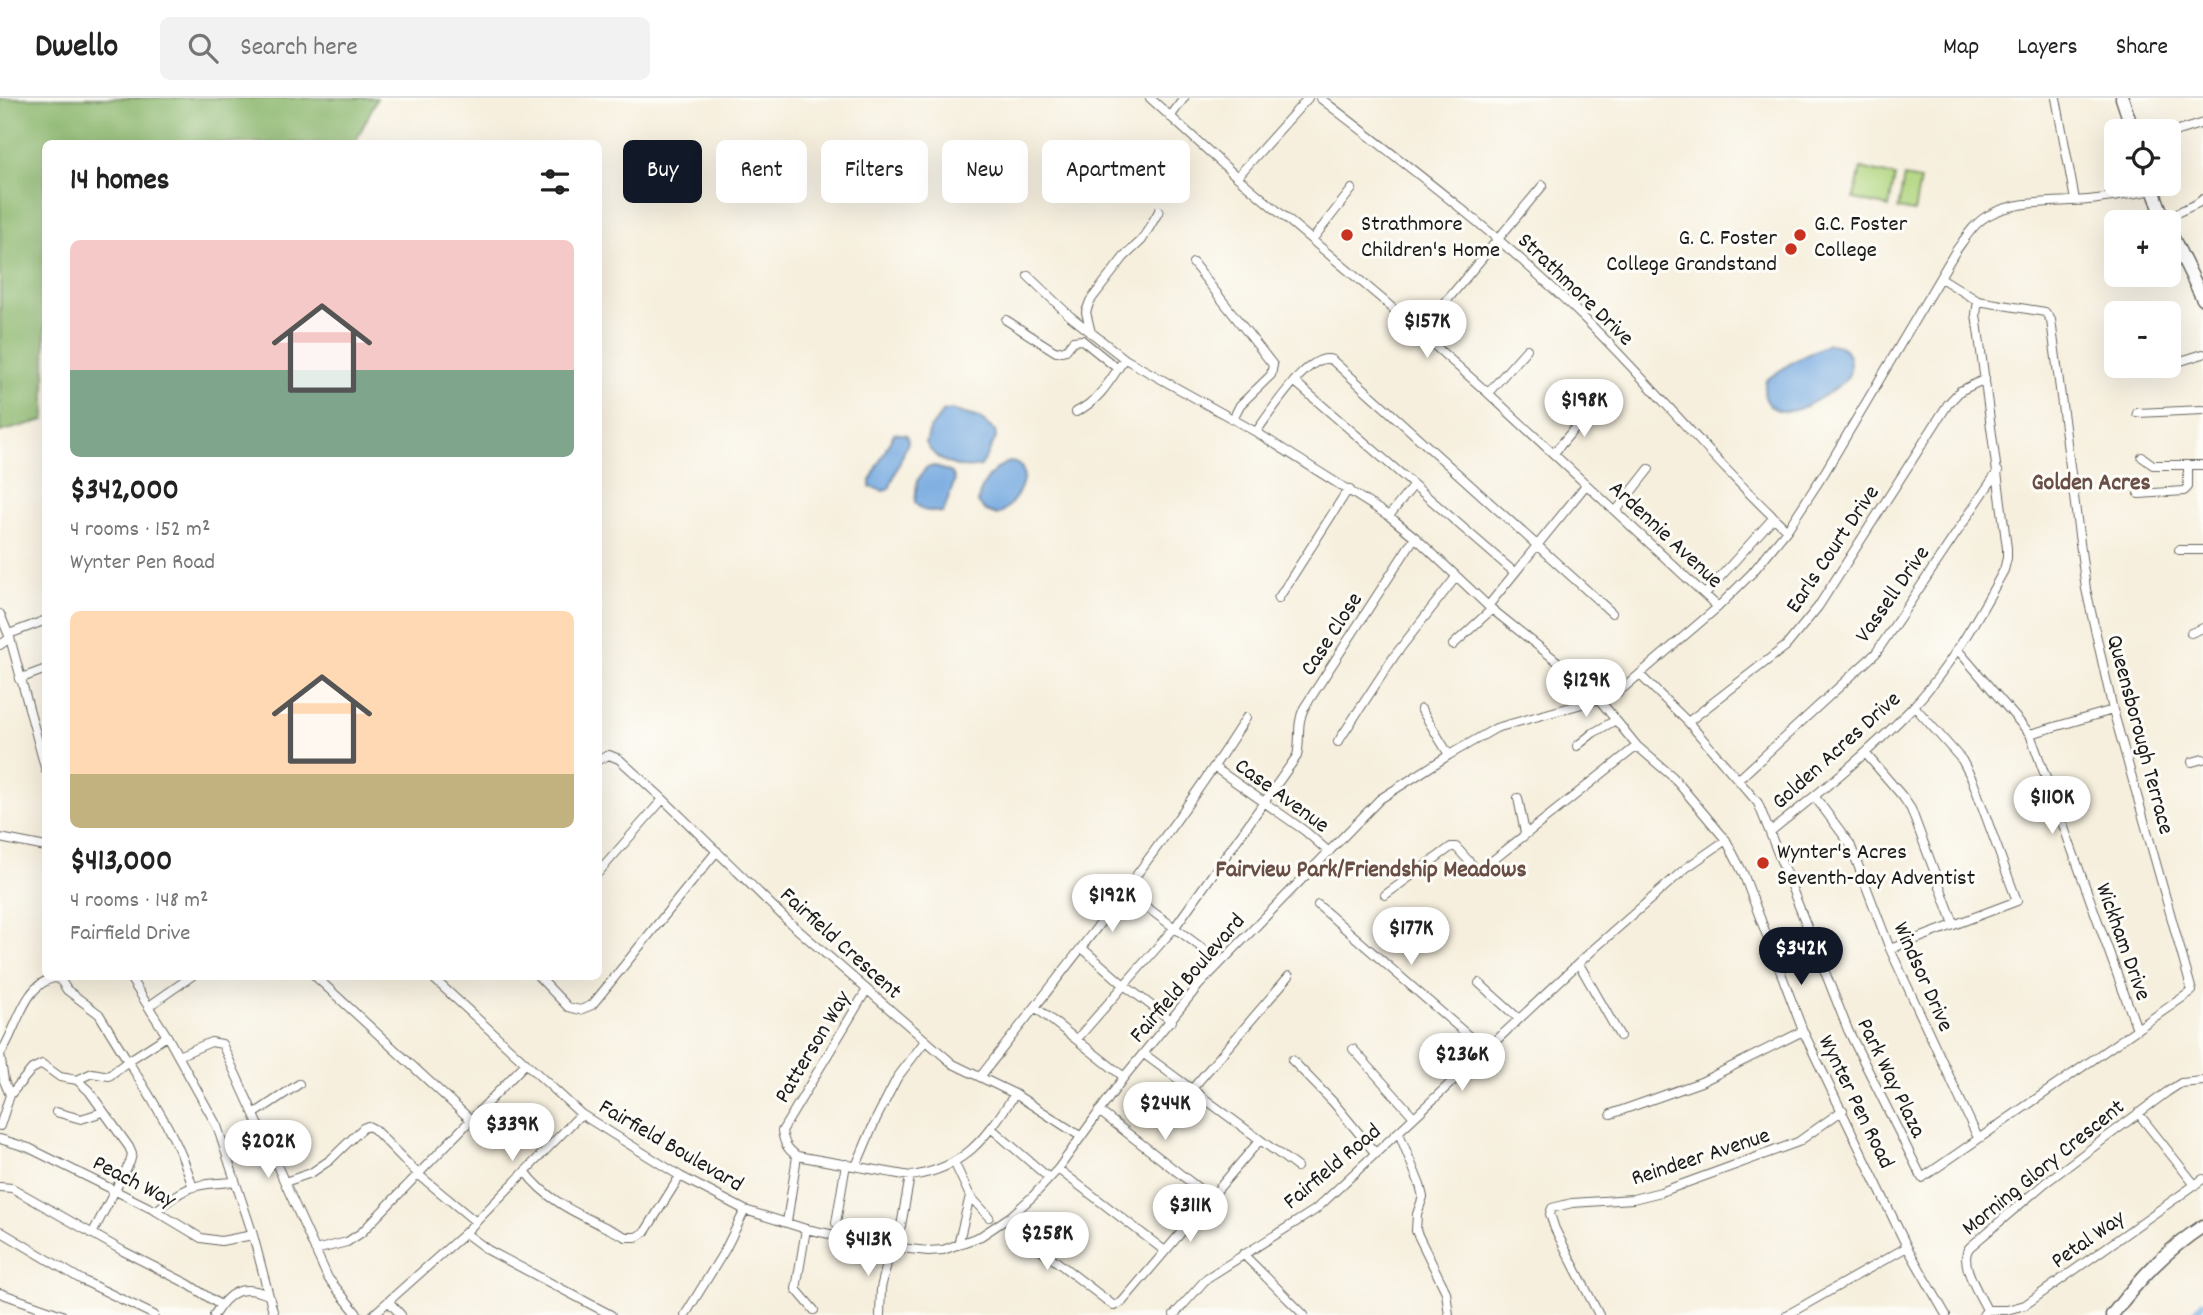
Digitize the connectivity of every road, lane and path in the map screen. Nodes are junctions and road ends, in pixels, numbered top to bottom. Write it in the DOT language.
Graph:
graph roads {
  1 [pos="1150,98"];
  2 [pos="1184,98"];
  3 [pos="1308,98"];
  4 [pos="1320,98"];
  5 [pos="2056,98"];
  6 [pos="2122,98"];
  7 [pos="1170,117"];
  8 [pos="2129,119"];
  9 [pos="2203,123"];
  10 [pos="2181,130"];
  11 [pos="1237,177"];
  12 [pos="1543,185"];
  13 [pos="1352,189"];
  14 [pos="2104,196"];
  15 [pos="2203,198"];
  16 [pos="2075,201"];
  17 [pos="1159,211"];
  18 [pos="2181,214"];
  19 [pos="1312,240"];
  20 [pos="1499,240"];
  21 [pos="2181,253"];
  22 [pos="1193,263"];
  23 [pos="1028,276"];
  24 [pos="1941,278"];
  25 [pos="2203,297"];
  26 [pos="1978,301"];
  27 [pos="1006,320"];
  28 [pos="1091,332"];
  29 [pos="1419,334"];
  30 [pos="1527,349"];
  31 [pos="2203,354"];
  32 [pos="1125,359"];
  33 [pos="2181,361"];
  34 [pos="1118,369"];
  35 [pos="1985,380"];
  36 [pos="1294,381"];
  37 [pos="1488,393"];
  38 [pos="1593,406"];
  39 [pos="2203,410"];
  40 [pos="1076,412"];
  41 [pos="2137,413"];
  42 [pos="1233,419"];
  43 [pos="1256,432"];
  44 [pos="1554,453"];
  45 [pos="2142,457"];
  46 [pos="2203,466"];
  47 [pos="2188,467"];
  48 [pos="1648,469"];
  49 [pos="1998,471"];
  50 [pos="1586,485"];
  51 [pos="1413,486"];
  52 [pos="1350,490"];
  53 [pos="2139,494"];
  54 [pos="1616,511"];
  55 [pos="1389,516"];
  56 [pos="1774,517"];
  57 [pos="1787,530"];
  58 [pos="1415,537"];
  59 [pos="1537,544"];
  60 [pos="2179,550"];
  61 [pos="2203,550"];
  62 [pos="1514,572"];
  63 [pos="1456,577"];
  64 [pos="1705,594"];
  65 [pos="1278,599"];
  66 [pos="1718,607"];
  67 [pos="1490,608"];
  68 [pos="1612,612"];
  69 [pos="0,614"];
  70 [pos="42,622"];
  71 [pos="2203,628"];
  72 [pos="2191,633"];
  73 [pos="9,636"];
  74 [pos="0,645"];
  75 [pos="1453,645"];
  76 [pos="1957,649"];
  77 [pos="42,671"];
  78 [pos="1640,675"];
  79 [pos="19,680"];
  80 [pos="1601,699"];
  81 [pos="1914,706"];
  82 [pos="1421,709"];
  83 [pos="2113,710"];
  84 [pos="1246,718"];
  85 [pos="1614,721"];
  86 [pos="1688,722"];
  87 [pos="2030,734"];
  88 [pos="1338,743"];
  89 [pos="1577,746"];
  90 [pos="1637,746"];
  91 [pos="1866,754"];
  92 [pos="1449,755"];
  93 [pos="42,758"];
  94 [pos="602,758"];
  95 [pos="2203,759"];
  96 [pos="2192,762"];
  97 [pos="1214,767"];
  98 [pos="1738,780"];
  99 [pos="1815,797"];
  100 [pos="1518,798"];
  101 [pos="663,799"];
  102 [pos="1263,803"];
  103 [pos="1771,831"];
  104 [pos="1525,833"];
  105 [pos="0,838"];
  106 [pos="1726,840"];
  107 [pos="42,846"];
  108 [pos="717,851"];
  109 [pos="1329,852"];
  110 [pos="602,868"];
  111 [pos="1126,892"];
  112 [pos="1385,895"];
  113 [pos="1318,905"];
  114 [pos="1954,924"];
  115 [pos="1175,927"];
  116 [pos="1082,948"];
  117 [pos="1890,950"];
  118 [pos="1221,962"];
  119 [pos="1579,964"];
  120 [pos="1289,976"];
  121 [pos="50,980"];
  122 [pos="61,980"];
  123 [pos="132,980"];
  124 [pos="186,980"];
  125 [pos="318,980"];
  126 [pos="435,980"];
  127 [pos="542,980"];
  128 [pos="1479,983"];
  129 [pos="1124,985"];
  130 [pos="866,991"];
  131 [pos="149,1006"];
  132 [pos="1035,1007"];
  133 [pos="1519,1019"];
  134 [pos="1172,1021"];
  135 [pos="2137,1029"];
  136 [pos="1803,1031"];
  137 [pos="167,1036"];
  138 [pos="1620,1036"];
  139 [pos="1077,1039"];
  140 [pos="925,1041"];
  141 [pos="1353,1049"];
  142 [pos="1486,1051"];
  143 [pos="0,1054"];
  144 [pos="1144,1054"];
  145 [pos="178,1056"];
  146 [pos="128,1060"];
  147 [pos="1292,1060"];
  148 [pos="525,1064"];
  149 [pos="979,1077"];
  150 [pos="1124,1077"];
  151 [pos="77,1080"];
  152 [pos="2203,1081"];
  153 [pos="299,1084"];
  154 [pos="1192,1089"];
  155 [pos="1015,1094"];
  156 [pos="10,1095"];
  157 [pos="1843,1110"];
  158 [pos="1099,1111"];
  159 [pos="56,1112"];
  160 [pos="103,1112"];
  161 [pos="2138,1113"];
  162 [pos="254,1114"];
  163 [pos="581,1114"];
  164 [pos="1611,1114"];
  165 [pos="1414,1116"];
  166 [pos="471,1120"];
  167 [pos="0,1126"];
  168 [pos="992,1129"];
  169 [pos="1399,1133"];
  170 [pos="1080,1136"];
  171 [pos="1978,1138"];
  172 [pos="0,1139"];
  173 [pos="1259,1140"];
  174 [pos="1376,1154"];
  175 [pos="797,1156"];
  176 [pos="846,1164"];
  177 [pos="955,1164"];
  178 [pos="856,1166"];
  179 [pos="1297,1167"];
  180 [pos="1058,1169"];
  181 [pos="525,1171"];
  182 [pos="419,1175"];
  183 [pos="680,1176"];
  184 [pos="910,1176"];
  185 [pos="1049,1178"];
  186 [pos="1922,1178"];
  187 [pos="2203,1179"];
  188 [pos="234,1182"];
  189 [pos="285,1182"];
  190 [pos="192,1185"];
  191 [pos="2195,1185"];
  192 [pos="0,1187"];
  193 [pos="116,1192"];
  194 [pos="970,1196"];
  195 [pos="1211,1198"];
  196 [pos="746,1210"];
  197 [pos="156,1211"];
  198 [pos="1011,1216"];
  199 [pos="989,1217"];
  200 [pos="476,1222"];
  201 [pos="787,1222"];
  202 [pos="836,1223"];
  203 [pos="901,1226"];
  204 [pos="2203,1226"];
  205 [pos="806,1229"];
  206 [pos="0,1231"];
  207 [pos="465,1233"];
  208 [pos="92,1234"];
  209 [pos="253,1235"];
  210 [pos="958,1245"];
  211 [pos="891,1247"];
  212 [pos="1907,1247"];
  213 [pos="315,1250"];
  214 [pos="1165,1251"];
  215 [pos="1244,1254"];
  216 [pos="0,1293"];
  217 [pos="268,1295"];
  218 [pos="390,1303"];
  219 [pos="220,1305"];
  220 [pos="814,1310"];
  221 [pos="1985,1313"];
  222 [pos="60,1314"];
  223 [pos="154,1315"];
  224 [pos="214,1315"];
  225 [pos="274,1315"];
  226 [pos="358,1315"];
  227 [pos="373,1315"];
  228 [pos="401,1315"];
  229 [pos="611,1315"];
  230 [pos="685,1315"];
  231 [pos="880,1315"];
  232 [pos="1174,1315"];
  233 [pos="1304,1315"];
  234 [pos="1449,1315"];
  235 [pos="1599,1315"];
  236 [pos="1787,1315"];
  237 [pos="1946,1315"];
  238 [pos="2112,1315"];
  1 -- 7 [label="street, Ardennie Avenue"];
  2 -- 7 [label="street"];
  3 -- 11 [label="street"];
  4 -- 20 [label="street, Strathmore Drive"];
  5 -- 16 [label="street"];
  6 -- 8 [label="main road"];
  7 -- 11 [label="street, Ardennie Avenue"];
  9 -- 10 [label="street"];
  11 -- 19 [label="street, Ardennie Avenue"];
  12 -- 20 [label="street"];
  13 -- 19 [label="street"];
  14 -- 16 [label="street, Fairfield Boulevard"];
  15 -- 18 [label="street"];
  16 -- 24 [label="street, Fairfield Boulevard"];
  17 -- 28 [label="street"];
  19 -- 29 [label="street, Ardennie Avenue"];
  20 -- 29 [label="street"];
  20 -- 56 [label="street, Strathmore Drive"];
  21 -- 25 [label="main road"];
  22 -- 42 [label="street"];
  23 -- 28 [label="street, Wynter Pen Road"];
  24 -- 26 [label="street, Queensborough Terrace"];
  24 -- 57 [label="street, Fairfield Boulevard"];
  26 -- 35 [label="street, Golden Acres Drive"];
  26 -- 83 [label="street, Queensborough Terrace"];
  27 -- 34 [label="street"];
  28 -- 32 [label="street, Wynter Pen Road"];
  29 -- 37 [label="street, Ardennie Avenue"];
  30 -- 37 [label="street"];
  31 -- 33 [label="street"];
  32 -- 34 [label="street"];
  32 -- 42 [label="street, Wynter Pen Road"];
  34 -- 40 [label="street"];
  35 -- 49 [label="street, Golden Acres Drive"];
  35 -- 86 [label="street, Earls Court Drive"];
  36 -- 43 [label="street"];
  36 -- 51 [label="street"];
  36 -- 59 [label="street"];
  37 -- 44 [label="street, Ardennie Avenue"];
  38 -- 44 [label="street"];
  39 -- 41 [label="street"];
  42 -- 43 [label="street, Wynter Pen Road"];
  43 -- 52 [label="street, Wynter Pen Road"];
  44 -- 50 [label="street, Ardennie Avenue"];
  45 -- 47 [label="street"];
  46 -- 47 [label="street"];
  47 -- 53 [label="street"];
  48 -- 54 [label="street"];
  49 -- 76 [label="street, Golden Acres Drive"];
  49 -- 98 [label="street, Vassell Drive"];
  50 -- 54 [label="street, Ardennie Avenue"];
  50 -- 59 [label="street"];
  51 -- 55 [label="street"];
  51 -- 62 [label="street"];
  52 -- 55 [label="street, Wynter Pen Road"];
  52 -- 65 [label="street"];
  54 -- 64 [label="street, Ardennie Avenue"];
  55 -- 58 [label="street, Wynter Pen Road"];
  56 -- 57 [label="street, Strathmore Drive"];
  56 -- 64 [label="street"];
  57 -- 66 [label="street, Fairfield Boulevard"];
  58 -- 63 [label="street, Wynter Pen Road"];
  58 -- 102 [label="street, Case Close"];
  59 -- 62 [label="street"];
  59 -- 68 [label="street"];
  60 -- 61 [label="street"];
  62 -- 67 [label="street"];
  63 -- 67 [label="street, Wynter Pen Road"];
  63 -- 88 [label="street"];
  64 -- 66 [label="street, Ardennie Avenue"];
  66 -- 78 [label="street, Fairfield Boulevard"];
  67 -- 75 [label="street"];
  67 -- 80 [label="street, Wynter Pen Road"];
  69 -- 73 [label="street"];
  70 -- 73 [label="street"];
  71 -- 72 [label="street"];
  73 -- 74 [label="street"];
  73 -- 79 [label="street"];
  76 -- 81 [label="street, Golden Acres Drive"];
  76 -- 87 [label="street, Wickham Drive"];
  77 -- 79 [label="street"];
  78 -- 80 [label="street, Fairfield Boulevard"];
  78 -- 86 [label="street, Park Way Plaza"];
  79 -- 93 [label="street"];
  80 -- 85 [label="street, Wynter Pen Road"];
  80 -- 92 [label="street, Fairfield Boulevard"];
  81 -- 91 [label="street, Golden Acres Drive"];
  81 -- 114 [label="street"];
  82 -- 92 [label="street"];
  83 -- 87 [label="street"];
  83 -- 135 [label="street, Queensborough Terrace"];
  84 -- 97 [label="street"];
  85 -- 89 [label="street"];
  85 -- 90 [label="street, Wynter Pen Road"];
  86 -- 98 [label="street, Park Way Plaza"];
  87 -- 135 [label="street, Wickham Drive"];
  90 -- 104 [label="street"];
  90 -- 106 [label="street, Wynter Pen Road"];
  91 -- 99 [label="street, Golden Acres Drive"];
  91 -- 114 [label="street"];
  92 -- 109 [label="street, Fairfield Boulevard"];
  94 -- 101 [label="street, Fairfield Crescent"];
  95 -- 96 [label="street"];
  97 -- 102 [label="street, Case Avenue"];
  97 -- 111 [label="street"];
  98 -- 103 [label="street, Park Way Plaza"];
  99 -- 103 [label="street, Golden Acres Drive"];
  99 -- 117 [label="street, Windsor Drive"];
  100 -- 104 [label="street"];
  101 -- 108 [label="street, Fairfield Crescent"];
  101 -- 110 [label="street"];
  102 -- 109 [label="street, Case Avenue"];
  102 -- 115 [label="street"];
  103 -- 186 [label="street, Park Way Plaza"];
  104 -- 112 [label="street"];
  105 -- 107 [label="street"];
  106 -- 119 [label="street, Fairfield Road"];
  106 -- 136 [label="street, Wynter Pen Road"];
  108 -- 127 [label="street"];
  108 -- 130 [label="street, Fairfield Crescent"];
  109 -- 118 [label="street, Fairfield Boulevard"];
  111 -- 115 [label="street"];
  111 -- 116 [label="street"];
  113 -- 142 [label="street"];
  114 -- 117 [label="street"];
  115 -- 118 [label="street"];
  115 -- 129 [label="street"];
  116 -- 129 [label="street"];
  116 -- 132 [label="street"];
  117 -- 171 [label="street, Windsor Drive"];
  118 -- 134 [label="street, Fairfield Boulevard"];
  119 -- 133 [label="street, Fairfield Road"];
  119 -- 138 [label="street"];
  120 -- 154 [label="street"];
  121 -- 143 [label="street"];
  122 -- 146 [label="street"];
  123 -- 131 [label="street"];
  124 -- 131 [label="street"];
  125 -- 166 [label="street"];
  126 -- 148 [label="street, Fairfield Boulevard"];
  128 -- 133 [label="street"];
  129 -- 134 [label="street"];
  129 -- 139 [label="street"];
  130 -- 140 [label="street, Fairfield Crescent"];
  130 -- 175 [label="street, Patterson Way"];
  131 -- 137 [label="street"];
  132 -- 139 [label="street"];
  132 -- 149 [label="street"];
  133 -- 142 [label="street, Fairfield Road"];
  134 -- 144 [label="street, Fairfield Boulevard"];
  135 -- 171 [label="street, Queensborough Terrace"];
  136 -- 157 [label="street, Wynter Pen Road"];
  136 -- 164 [label="street"];
  137 -- 145 [label="street"];
  137 -- 146 [label="street"];
  139 -- 150 [label="street"];
  140 -- 149 [label="street, Fairfield Crescent"];
  140 -- 178 [label="street"];
  141 -- 165 [label="street"];
  142 -- 165 [label="street, Fairfield Road"];
  143 -- 156 [label="street"];
  144 -- 150 [label="street, Fairfield Boulevard"];
  144 -- 154 [label="street"];
  145 -- 162 [label="street"];
  145 -- 188 [label="street"];
  146 -- 151 [label="street"];
  146 -- 190 [label="street"];
  147 -- 174 [label="street"];
  148 -- 163 [label="street, Fairfield Boulevard"];
  148 -- 166 [label="street"];
  149 -- 155 [label="street, Fairfield Crescent"];
  150 -- 158 [label="street, Fairfield Boulevard"];
  151 -- 156 [label="street"];
  151 -- 160 [label="street"];
  152 -- 161 [label="street, Morning Glory Crescent"];
  153 -- 162 [label="street"];
  154 -- 173 [label="street"];
  155 -- 168 [label="street"];
  155 -- 170 [label="street, Fairfield Crescent"];
  156 -- 167 [label="street"];
  157 -- 212 [label="street, Wynter Pen Road"];
  157 -- 235 [label="street, Reindeer Avenue"];
  158 -- 170 [label="street, Fairfield Boulevard"];
  158 -- 195 [label="street"];
  159 -- 160 [label="street"];
  160 -- 193 [label="street"];
  161 -- 191 [label="street"];
  161 -- 221 [label="street, Morning Glory Crescent"];
  162 -- 189 [label="street"];
  163 -- 181 [label="street"];
  163 -- 183 [label="street, Fairfield Boulevard"];
  165 -- 169 [label="street, Fairfield Road"];
  166 -- 182 [label="street"];
  168 -- 177 [label="street"];
  168 -- 185 [label="street"];
  169 -- 174 [label="street, Fairfield Road"];
  169 -- 234 [label="street"];
  170 -- 180 [label="street, Fairfield Boulevard"];
  171 -- 186 [label="street, Queensborough Terrace"];
  172 -- 193 [label="street, Peach Way"];
  173 -- 179 [label="street"];
  173 -- 195 [label="street"];
  174 -- 215 [label="street, Fairfield Road"];
  175 -- 176 [label="street"];
  175 -- 201 [label="street"];
  176 -- 178 [label="street"];
  176 -- 202 [label="street"];
  177 -- 184 [label="street"];
  177 -- 194 [label="street"];
  178 -- 184 [label="street"];
  180 -- 185 [label="street, Fairfield Boulevard"];
  180 -- 214 [label="street"];
  181 -- 183 [label="street"];
  181 -- 200 [label="street"];
  182 -- 189 [label="street"];
  182 -- 200 [label="street"];
  182 -- 213 [label="street"];
  183 -- 196 [label="street, Fairfield Boulevard"];
  184 -- 203 [label="street"];
  185 -- 198 [label="street, Fairfield Boulevard"];
  187 -- 191 [label="street, Petal Way"];
  188 -- 190 [label="street"];
  188 -- 209 [label="street"];
  189 -- 213 [label="street"];
  190 -- 197 [label="street"];
  191 -- 221 [label="street, Petal Way"];
  192 -- 208 [label="street"];
  193 -- 197 [label="street, Peach Way"];
  193 -- 208 [label="street"];
  194 -- 199 [label="street"];
  194 -- 210 [label="street"];
  195 -- 214 [label="street"];
  196 -- 201 [label="street, Fairfield Boulevard"];
  196 -- 230 [label="street"];
  197 -- 209 [label="street, Peach Way"];
  198 -- 210 [label="street, Fairfield Boulevard"];
  198 -- 214 [label="street"];
  200 -- 207 [label="street"];
  201 -- 205 [label="street, Fairfield Boulevard"];
  204 -- 238 [label="main road"];
  205 -- 211 [label="street, Fairfield Boulevard"];
  205 -- 220 [label="street"];
  206 -- 223 [label="street"];
  207 -- 218 [label="street"];
  207 -- 229 [label="street"];
  208 -- 219 [label="street"];
  209 -- 217 [label="street"];
  210 -- 211 [label="street, Fairfield Boulevard"];
  211 -- 231 [label="street"];
  212 -- 236 [label="street"];
  212 -- 237 [label="street, Wynter Pen Road"];
  213 -- 226 [label="street"];
  215 -- 232 [label="street, Fairfield Road"];
  215 -- 233 [label="street"];
  216 -- 222 [label="street"];
  217 -- 219 [label="street"];
  217 -- 225 [label="street"];
  218 -- 227 [label="street"];
  218 -- 228 [label="street"];
  219 -- 224 [label="street"];
}
